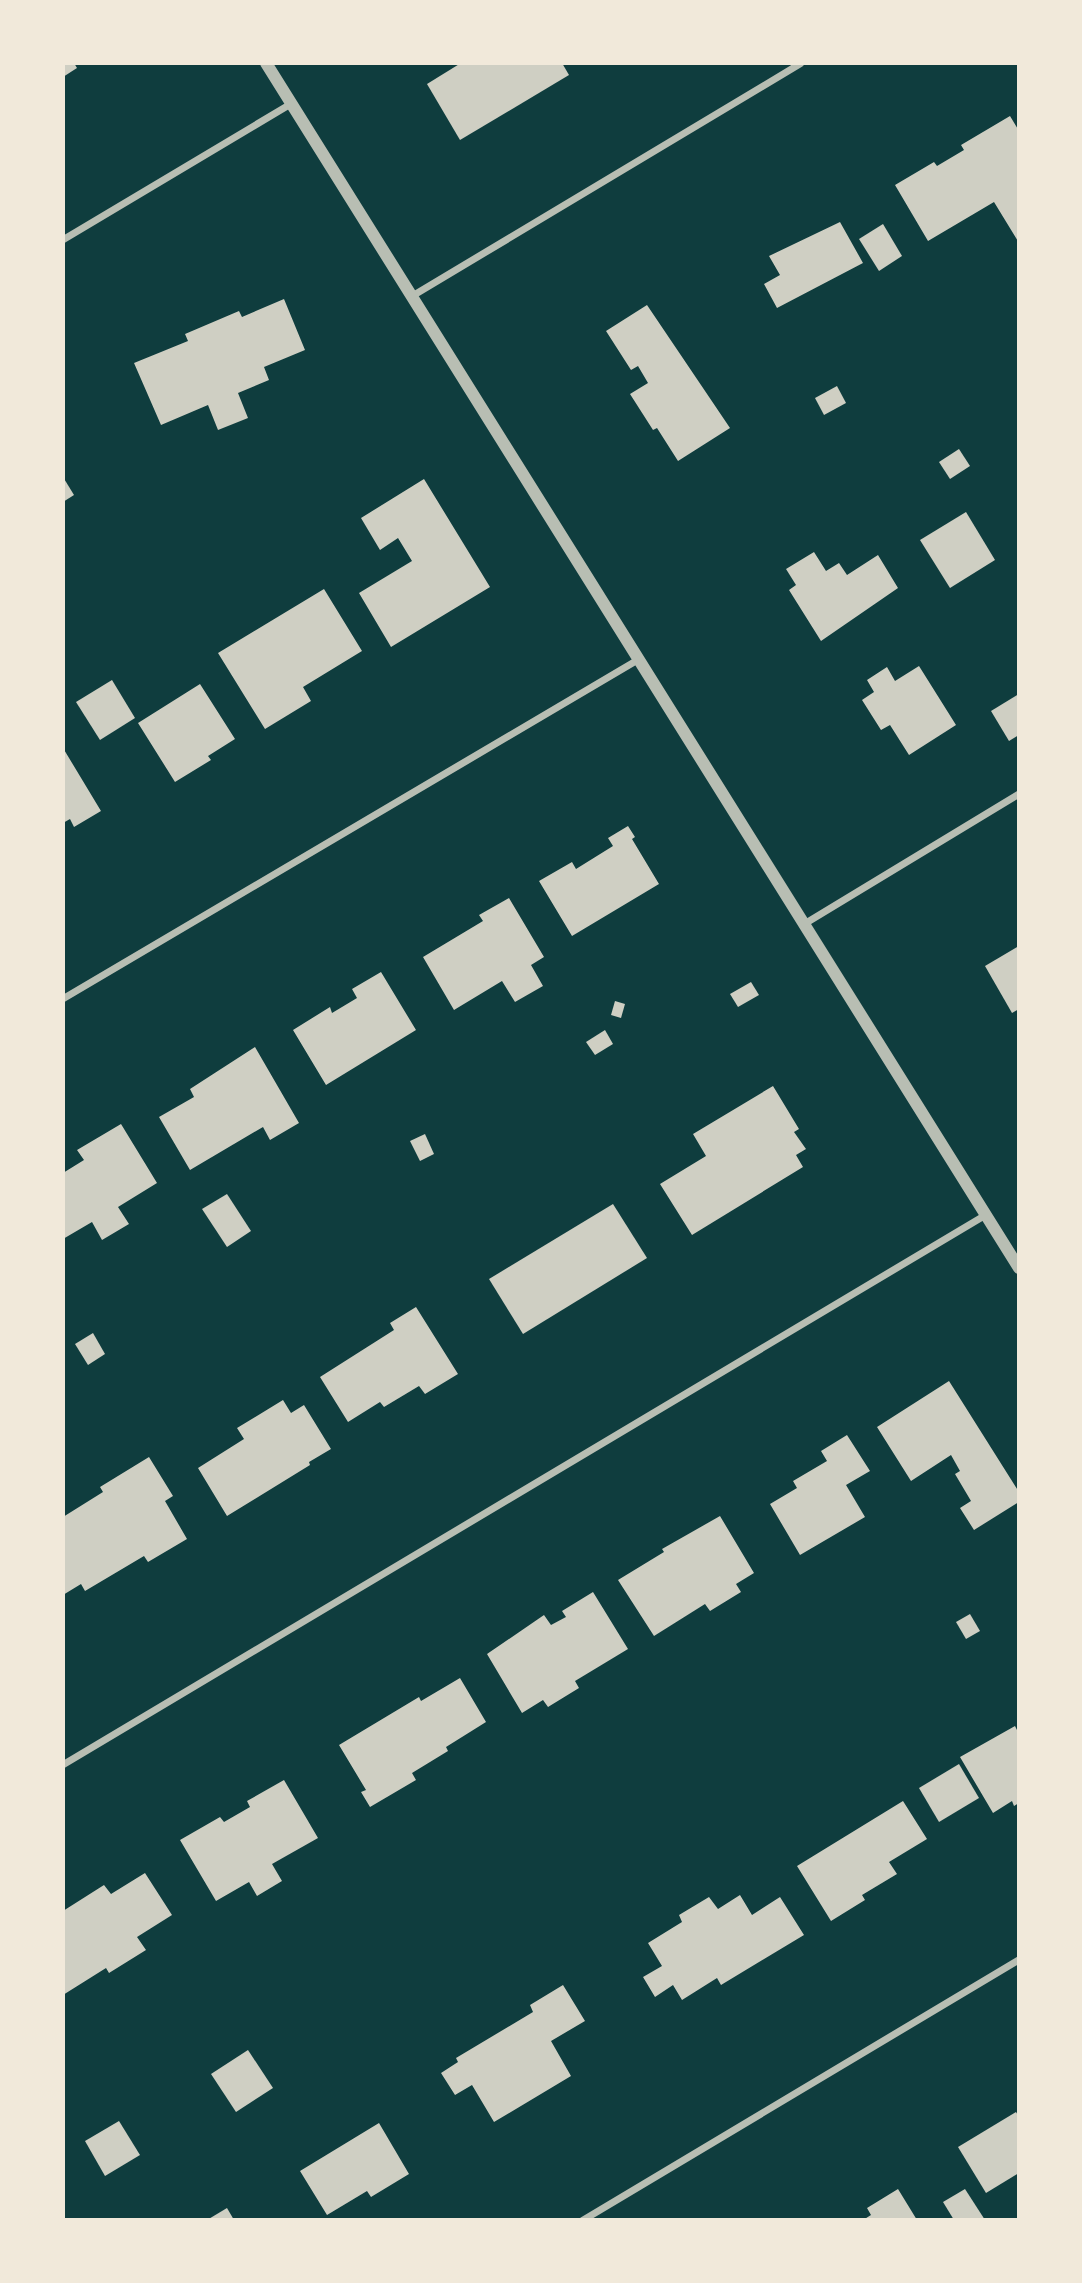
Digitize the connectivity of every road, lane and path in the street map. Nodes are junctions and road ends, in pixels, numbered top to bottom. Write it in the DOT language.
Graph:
graph roads {
  1 [pos="266,63"];
  2 [pos="800,63"];
  3 [pos="291,103"];
  4 [pos="63,239"];
  5 [pos="410,296"];
  6 [pos="638,659"];
  7 [pos="1019,793"];
  8 [pos="803,924"];
  9 [pos="63,998"];
  10 [pos="986,1214"];
  11 [pos="1019,1268"];
  12 [pos="63,1764"];
  13 [pos="1019,1959"];
  14 [pos="582,2220"];
  1 -- 3 [label="street"];
  2 -- 5 [label="street"];
  3 -- 4 [label="street"];
  3 -- 5 [label="street"];
  5 -- 6 [label="street"];
  6 -- 8 [label="street"];
  6 -- 9 [label="street"];
  7 -- 8 [label="street"];
  8 -- 10 [label="street"];
  10 -- 11 [label="street"];
  10 -- 12 [label="street"];
  13 -- 14 [label="street"];
}
